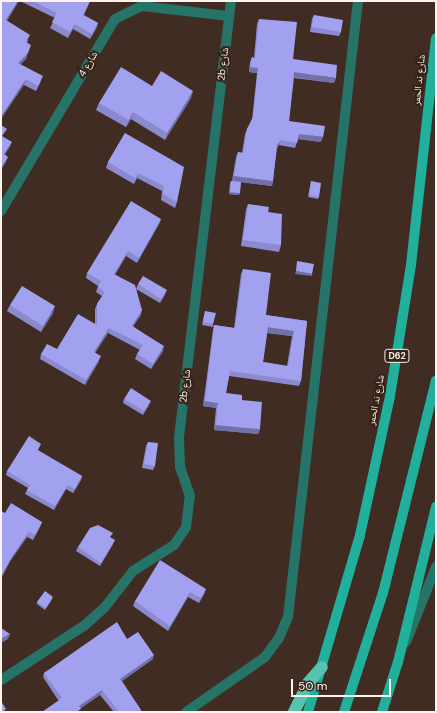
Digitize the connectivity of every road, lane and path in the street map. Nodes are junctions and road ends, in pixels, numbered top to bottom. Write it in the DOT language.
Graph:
graph roads {
  1 [pos="231,1"];
  2 [pos="358,1"];
  3 [pos="229,16"];
  4 [pos="436,38"];
  5 [pos="1,211"];
  6 [pos="436,381"];
  7 [pos="436,507"];
  8 [pos="436,567"];
  9 [pos="398,662"];
  10 [pos="322,666"];
  11 [pos="1,680"];
  12 [pos="186,712"];
  13 [pos="294,712"];
  14 [pos="308,712"];
  15 [pos="344,712"];
  16 [pos="382,712"];
  1 -- 3 [label="street, 2b شارع"];
  2 -- 12 [label="street"];
  3 -- 5 [label="street, شارع 4"];
  3 -- 11 [label="street, 2b شارع"];
  4 -- 10 [label="main road, شارع ند الحمر / D62"];
  6 -- 15 [label="main road"];
  7 -- 9 [label="main road"];
  8 -- 9 [label="street"];
  9 -- 16 [label="main road"];
  10 -- 13 [label="highway"];
  10 -- 14 [label="main road, شارع ند الحمر / D62"];
}
